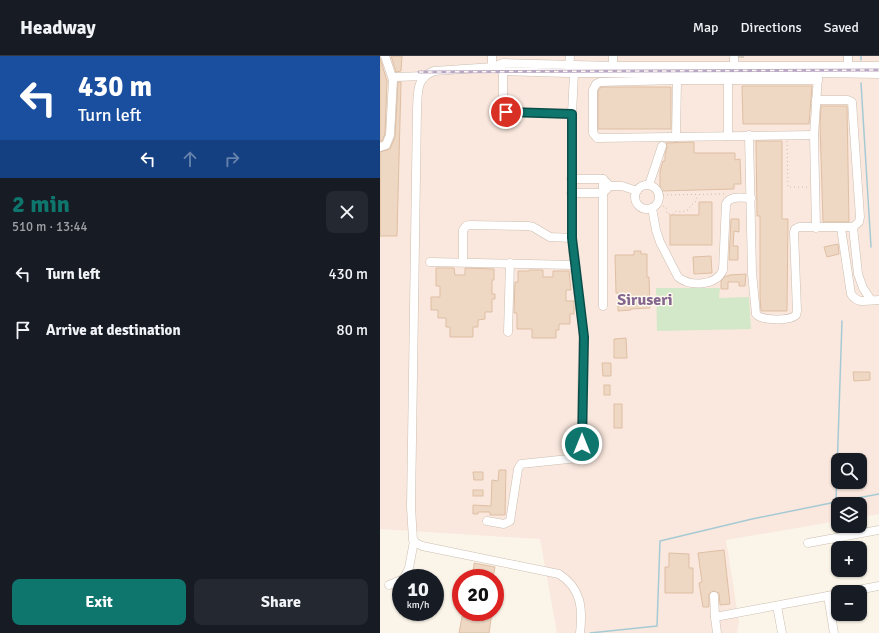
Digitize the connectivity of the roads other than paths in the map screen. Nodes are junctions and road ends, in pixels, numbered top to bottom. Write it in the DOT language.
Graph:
graph roads {
  1 [pos="385,56"];
  2 [pos="492,56"];
  3 [pos="570,56"];
  4 [pos="613,56"];
  5 [pos="848,56"];
  6 [pos="612,66"];
  7 [pos="879,66"];
  8 [pos="493,67"];
  9 [pos="577,69"];
  10 [pos="848,70"];
  11 [pos="503,71"];
  12 [pos="879,74"];
  13 [pos="424,76"];
  14 [pos="818,76"];
  15 [pos="393,80"];
  16 [pos="678,80"];
  17 [pos="728,80"];
  18 [pos="816,100"];
  19 [pos="572,114"];
  20 [pos="750,135"];
  21 [pos="814,135"];
  22 [pos="728,136"];
  23 [pos="676,137"];
  24 [pos="662,146"];
  25 [pos="380,147"];
  26 [pos="571,179"];
  27 [pos="602,179"];
  28 [pos="650,185"];
  29 [pos="610,186"];
  30 [pos="637,191"];
  31 [pos="571,193"];
  32 [pos="603,193"];
  33 [pos="751,198"];
  34 [pos="654,206"];
  35 [pos="853,227"];
  36 [pos="816,228"];
  37 [pos="841,228"];
  38 [pos="572,238"];
  39 [pos="430,262"];
  40 [pos="463,262"];
  41 [pos="510,263"];
  42 [pos="574,265"];
  43 [pos="875,300"];
  44 [pos="603,306"];
  45 [pos="508,332"];
  46 [pos="487,522"];
  47 [pos="879,530"];
  48 [pos="414,541"];
  49 [pos="808,543"];
  50 [pos="408,569"];
  51 [pos="392,584"];
  52 [pos="389,585"];
  53 [pos="879,586"];
  54 [pos="867,588"];
  55 [pos="831,595"];
  56 [pos="714,596"];
  57 [pos="828,596"];
  58 [pos="777,606"];
  59 [pos="715,617"];
  60 [pos="580,633"];
  61 [pos="717,633"];
  62 [pos="782,633"];
  63 [pos="834,633"];
  1 -- 15 [label="street"];
  2 -- 8 [label="street"];
  3 -- 9 [label="street"];
  4 -- 6 [label="street"];
  5 -- 10 [label="street"];
  6 -- 9 [label="street"];
  6 -- 10 [label="street"];
  7 -- 10 [label="street"];
  8 -- 9 [label="street"];
  8 -- 11 [label="street"];
  8 -- 13 [label="street"];
  9 -- 11 [label="street"];
  9 -- 14 [label="street"];
  9 -- 19 [label="street"];
  10 -- 12 [label="street"];
  10 -- 14 [label="street"];
  11 -- 19 [label="street"];
  13 -- 15 [label="street"];
  13 -- 48 [label="street"];
  14 -- 17 [label="street"];
  14 -- 18 [label="street"];
  15 -- 25 [label="street"];
  16 -- 17 [label="street"];
  16 -- 23 [label="street"];
  16 -- 23 [label="street"];
  17 -- 22 [label="street"];
  18 -- 21 [label="street"];
  18 -- 35 [label="street"];
  19 -- 26 [label="street"];
  20 -- 21 [label="street"];
  20 -- 22 [label="street"];
  20 -- 33 [label="street"];
  21 -- 36 [label="street"];
  22 -- 23 [label="street"];
  24 -- 28 [label="street"];
  26 -- 27 [label="street"];
  26 -- 31 [label="street"];
  27 -- 29 [label="street"];
  27 -- 32 [label="street"];
  28 -- 30 [label="street"];
  28 -- 34 [label="street"];
  29 -- 30 [label="street"];
  29 -- 32 [label="street"];
  30 -- 34 [label="street"];
  31 -- 32 [label="street"];
  31 -- 38 [label="street"];
  32 -- 44 [label="street"];
  33 -- 34 [label="street"];
  33 -- 36 [label="street"];
  35 -- 37 [label="street"];
  35 -- 43 [label="street"];
  36 -- 37 [label="street"];
  37 -- 43 [label="street"];
  38 -- 40 [label="street"];
  38 -- 42 [label="street"];
  39 -- 40 [label="street"];
  40 -- 41 [label="street"];
  41 -- 42 [label="street"];
  41 -- 45 [label="street"];
  42 -- 46 [label="street"];
  47 -- 49 [label="street"];
  48 -- 50 [label="street"];
  48 -- 60 [label="street"];
  51 -- 52 [label="street"];
  53 -- 54 [label="street"];
  55 -- 57 [label="street"];
  56 -- 59 [label="street"];
  57 -- 58 [label="street"];
  57 -- 63 [label="street"];
  58 -- 59 [label="street"];
  58 -- 62 [label="street"];
  59 -- 61 [label="street"];
}
